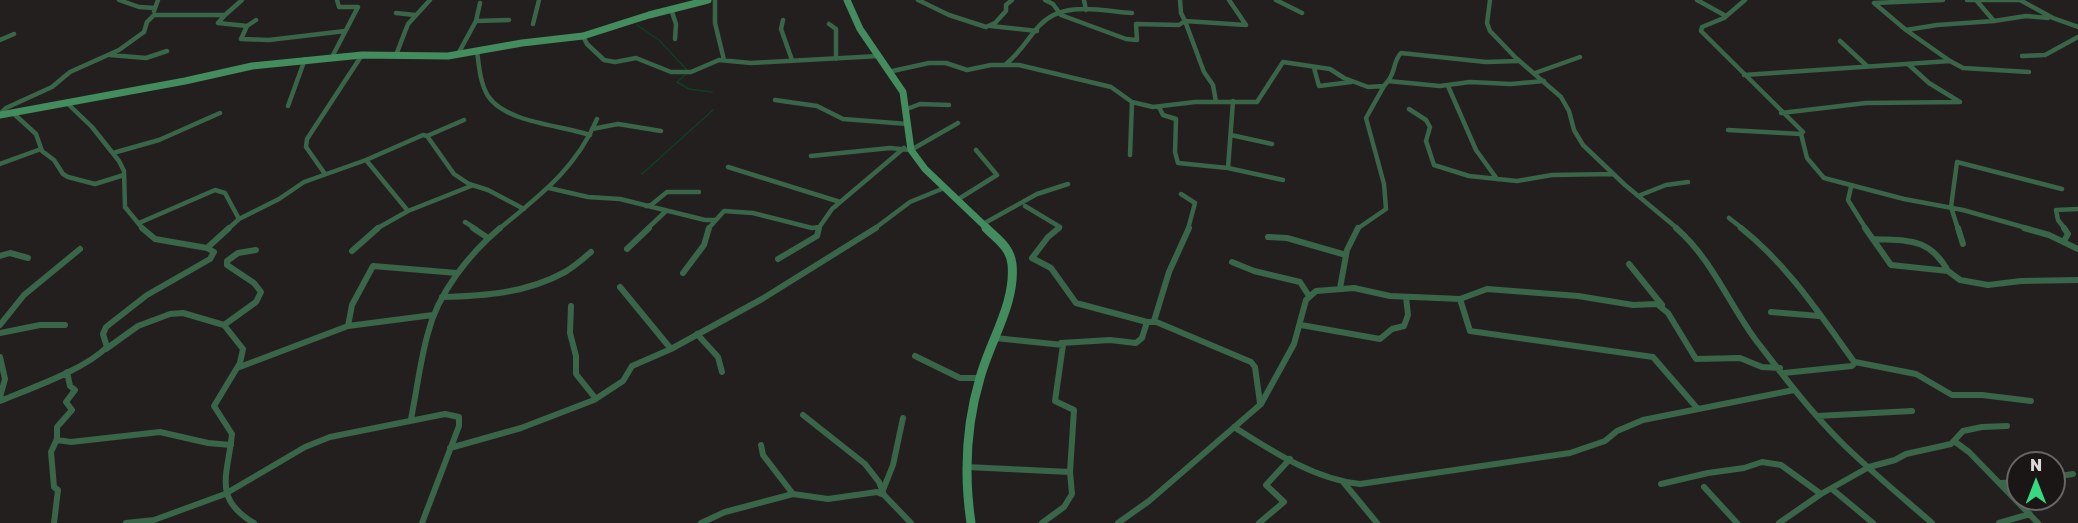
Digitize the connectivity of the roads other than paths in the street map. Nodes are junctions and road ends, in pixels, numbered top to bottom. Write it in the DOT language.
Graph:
graph roads {
  1 [pos="119,0"];
  2 [pos="159,0"];
  3 [pos="242,0"];
  4 [pos="337,0"];
  5 [pos="430,0"];
  6 [pos="539,0"];
  7 [pos="708,0"];
  8 [pos="715,0"];
  9 [pos="847,0"];
  10 [pos="918,0"];
  11 [pos="1012,0"];
  12 [pos="1045,0"];
  13 [pos="1084,0"];
  14 [pos="1180,0"];
  15 [pos="1222,0"];
  16 [pos="1230,0"];
  17 [pos="1276,0"];
  18 [pos="1490,0"];
  19 [pos="1697,0"];
  20 [pos="1745,0"];
  21 [pos="1943,0"];
  22 [pos="1967,0"];
  23 [pos="1976,0"];
  24 [pos="2020,0"];
  25 [pos="480,3"];
  26 [pos="155,8"];
  27 [pos="671,9"];
  28 [pos="1086,10"];
  29 [pos="1057,12"];
  30 [pos="396,13"];
  31 [pos="1131,13"];
  32 [pos="1302,13"];
  33 [pos="154,15"];
  34 [pos="225,15"];
  35 [pos="415,15"];
  36 [pos="1726,16"];
  37 [pos="2053,18"];
  38 [pos="256,20"];
  39 [pos="509,20"];
  40 [pos="783,20"];
  41 [pos="476,21"];
  42 [pos="1185,21"];
  43 [pos="1994,21"];
  44 [pos="533,24"];
  45 [pos="829,24"];
  46 [pos="247,26"];
  47 [pos="991,26"];
  48 [pos="2078,27"];
  49 [pos="1037,30"];
  50 [pos="1906,30"];
  51 [pos="345,31"];
  52 [pos="14,34"];
  53 [pos="584,36"];
  54 [pos="2078,37"];
  55 [pos="675,39"];
  56 [pos="0,40"];
  57 [pos="1840,41"];
  58 [pos="167,51"];
  59 [pos="477,51"];
  60 [pos="458,54"];
  61 [pos="108,55"];
  62 [pos="362,55"];
  63 [pos="396,55"];
  64 [pos="879,56"];
  65 [pos="2022,56"];
  66 [pos="332,57"];
  67 [pos="1580,57"];
  68 [pos="305,59"];
  69 [pos="836,59"];
  70 [pos="724,60"];
  71 [pos="792,60"];
  72 [pos="1950,61"];
  73 [pos="1520,62"];
  74 [pos="1004,64"];
  75 [pos="1908,64"];
  76 [pos="1867,66"];
  77 [pos="1314,68"];
  78 [pos="888,72"];
  79 [pos="2029,72"];
  80 [pos="1534,73"];
  81 [pos="1744,75"];
  82 [pos="1544,81"];
  83 [pos="1352,82"];
  84 [pos="1533,82"];
  85 [pos="1386,84"];
  86 [pos="1448,86"];
  87 [pos="1554,90"];
  88 [pos="775,100"];
  89 [pos="1233,101"];
  90 [pos="1132,102"];
  91 [pos="1216,102"];
  92 [pos="67,103"];
  93 [pos="950,105"];
  94 [pos="288,106"];
  95 [pos="1159,107"];
  96 [pos="907,109"];
  97 [pos="1409,109"];
  98 [pos="13,113"];
  99 [pos="219,113"];
  100 [pos="1781,113"];
  101 [pos="0,115"];
  102 [pos="597,118"];
  103 [pos="464,120"];
  104 [pos="958,123"];
  105 [pos="908,124"];
  106 [pos="1728,130"];
  107 [pos="661,131"];
  108 [pos="591,132"];
  109 [pos="1801,134"];
  110 [pos="1231,135"];
  111 [pos="427,136"];
  112 [pos="1272,144"];
  113 [pos="41,149"];
  114 [pos="908,149"];
  115 [pos="976,150"];
  116 [pos="113,153"];
  117 [pos="1130,155"];
  118 [pos="811,156"];
  119 [pos="366,160"];
  120 [pos="0,164"];
  121 [pos="728,167"];
  122 [pos="1228,168"];
  123 [pos="325,174"];
  124 [pos="1613,174"];
  125 [pos="124,175"];
  126 [pos="1497,179"];
  127 [pos="1283,180"];
  128 [pos="1689,182"];
  129 [pos="1068,184"];
  130 [pos="473,185"];
  131 [pos="1851,187"];
  132 [pos="549,188"];
  133 [pos="944,188"];
  134 [pos="2062,189"];
  135 [pos="699,192"];
  136 [pos="1181,194"];
  137 [pos="1638,196"];
  138 [pos="957,200"];
  139 [pos="840,202"];
  140 [pos="645,206"];
  141 [pos="1025,206"];
  142 [pos="1951,207"];
  143 [pos="524,209"];
  144 [pos="2078,209"];
  145 [pos="408,211"];
  146 [pos="666,211"];
  147 [pos="1729,218"];
  148 [pos="239,219"];
  149 [pos="716,219"];
  150 [pos="465,222"];
  151 [pos="139,223"];
  152 [pos="983,224"];
  153 [pos="819,227"];
  154 [pos="1268,237"];
  155 [pos="488,238"];
  156 [pos="1873,239"];
  157 [pos="2064,241"];
  158 [pos="1963,244"];
  159 [pos="207,248"];
  160 [pos="80,249"];
  161 [pos="627,249"];
  162 [pos="2078,249"];
  163 [pos="256,250"];
  164 [pos="352,252"];
  165 [pos="591,252"];
  166 [pos="1346,255"];
  167 [pos="0,256"];
  168 [pos="28,258"];
  169 [pos="778,259"];
  170 [pos="1232,262"];
  171 [pos="1629,264"];
  172 [pos="1948,271"];
  173 [pos="457,273"];
  174 [pos="683,273"];
  175 [pos="2078,280"];
  176 [pos="620,287"];
  177 [pos="1340,288"];
  178 [pos="1309,296"];
  179 [pos="442,297"];
  180 [pos="1406,297"];
  181 [pos="1460,300"];
  182 [pos="571,306"];
  183 [pos="1663,306"];
  184 [pos="1772,312"];
  185 [pos="433,315"];
  186 [pos="1819,316"];
  187 [pos="1147,322"];
  188 [pos="1155,322"];
  189 [pos="0,325"];
  190 [pos="65,325"];
  191 [pos="224,325"];
  192 [pos="1301,325"];
  193 [pos="348,326"];
  194 [pos="0,333"];
  195 [pos="697,334"];
  196 [pos="995,338"];
  197 [pos="1061,343"];
  198 [pos="671,349"];
  199 [pos="105,350"];
  200 [pos="915,356"];
  201 [pos="0,357"];
  202 [pos="1855,362"];
  203 [pos="237,368"];
  204 [pos="1782,371"];
  205 [pos="67,372"];
  206 [pos="722,372"];
  207 [pos="979,378"];
  208 [pos="1794,390"];
  209 [pos="0,399"];
  210 [pos="596,399"];
  211 [pos="2031,401"];
  212 [pos="1261,404"];
  213 [pos="1697,408"];
  214 [pos="1912,411"];
  215 [pos="803,416"];
  216 [pos="1816,416"];
  217 [pos="903,418"];
  218 [pos="411,419"];
  219 [pos="2007,426"];
  220 [pos="1234,427"];
  221 [pos="57,440"];
  222 [pos="1954,441"];
  223 [pos="231,445"];
  224 [pos="761,445"];
  225 [pos="450,448"];
  226 [pos="1290,459"];
  227 [pos="965,467"];
  228 [pos="1869,467"];
  229 [pos="1070,472"];
  230 [pos="2073,474"];
  231 [pos="2066,475"];
  232 [pos="1344,483"];
  233 [pos="2001,483"];
  234 [pos="2006,483"];
  235 [pos="1661,484"];
  236 [pos="1704,487"];
  237 [pos="1832,489"];
  238 [pos="884,492"];
  239 [pos="225,494"];
  240 [pos="793,494"];
  241 [pos="1821,494"];
  242 [pos="2030,514"];
  243 [pos="54,523"];
  244 [pos="126,523"];
  245 [pos="254,523"];
  246 [pos="422,523"];
  247 [pos="701,523"];
  248 [pos="911,523"];
  249 [pos="971,523"];
  250 [pos="1042,523"];
  251 [pos="1118,523"];
  252 [pos="1259,523"];
  253 [pos="1377,523"];
  254 [pos="1737,523"];
  255 [pos="1779,523"];
  256 [pos="1874,523"];
  257 [pos="1932,523"];
  258 [pos="1999,523"];
  259 [pos="2038,523"];
  1 -- 26 [label="street"];
  2 -- 26 [label="street"];
  3 -- 34 [label="street"];
  4 -- 51 [label="street"];
  5 -- 35 [label="street"];
  6 -- 44 [label="street"];
  7 -- 27 [label="street"];
  8 -- 70 [label="street"];
  9 -- 64 [label="street"];
  10 -- 47 [label="street"];
  11 -- 47 [label="street"];
  12 -- 29 [label="street"];
  13 -- 28 [label="street"];
  14 -- 42 [label="street"];
  15 -- 16 [label="street"];
  16 -- 42 [label="street"];
  17 -- 32 [label="street"];
  18 -- 73 [label="street"];
  19 -- 36 [label="street"];
  20 -- 36 [label="street"];
  21 -- 50 [label="street"];
  22 -- 23 [label="street"];
  23 -- 24 [label="street"];
  23 -- 43 [label="street"];
  24 -- 37 [label="street"];
  25 -- 41 [label="street"];
  26 -- 33 [label="street"];
  27 -- 53 [label="street"];
  27 -- 55 [label="street"];
  28 -- 29 [label="street"];
  28 -- 31 [label="street"];
  29 -- 42 [label="street"];
  29 -- 49 [label="street"];
  30 -- 35 [label="street"];
  33 -- 34 [label="street"];
  33 -- 61 [label="street"];
  34 -- 46 [label="street"];
  35 -- 63 [label="street"];
  36 -- 81 [label="street"];
  37 -- 43 [label="street"];
  37 -- 48 [label="street"];
  38 -- 46 [label="street"];
  39 -- 41 [label="street"];
  40 -- 71 [label="street"];
  41 -- 60 [label="street"];
  42 -- 91 [label="street"];
  43 -- 50 [label="street"];
  45 -- 69 [label="street"];
  46 -- 51 [label="street"];
  47 -- 49 [label="street"];
  49 -- 74 [label="street"];
  50 -- 72 [label="street"];
  51 -- 66 [label="street"];
  52 -- 56 [label="street"];
  53 -- 59 [label="street"];
  53 -- 70 [label="street"];
  54 -- 65 [label="street"];
  57 -- 76 [label="street"];
  58 -- 61 [label="street"];
  59 -- 60 [label="street"];
  59 -- 108 [label="street"];
  60 -- 63 [label="street"];
  61 -- 101 [label="street"];
  62 -- 63 [label="street"];
  62 -- 66 [label="street"];
  62 -- 123 [label="street"];
  64 -- 69 [label="street"];
  64 -- 78 [label="street"];
  66 -- 68 [label="street"];
  67 -- 80 [label="street"];
  68 -- 92 [label="street"];
  68 -- 94 [label="street"];
  69 -- 71 [label="street"];
  70 -- 71 [label="street"];
  72 -- 75 [label="street"];
  72 -- 79 [label="street"];
  73 -- 80 [label="street"];
  73 -- 85 [label="street"];
  74 -- 78 [label="street"];
  74 -- 90 [label="street"];
  75 -- 76 [label="street"];
  75 -- 100 [label="street"];
  76 -- 81 [label="street"];
  77 -- 83 [label="street"];
  77 -- 83 [label="street"];
  77 -- 89 [label="street"];
  78 -- 96 [label="street"];
  80 -- 82 [label="street"];
  81 -- 100 [label="street"];
  82 -- 84 [label="street"];
  82 -- 87 [label="street"];
  83 -- 85 [label="street"];
  84 -- 86 [label="street"];
  84 -- 87 [label="street"];
  85 -- 86 [label="street"];
  85 -- 166 [label="street"];
  86 -- 126 [label="street"];
  87 -- 124 [label="street"];
  88 -- 105 [label="street"];
  89 -- 91 [label="street"];
  89 -- 110 [label="street"];
  90 -- 95 [label="street"];
  90 -- 117 [label="street"];
  91 -- 95 [label="street"];
  92 -- 98 [label="street"];
  92 -- 116 [label="street"];
  93 -- 96 [label="street"];
  95 -- 122 [label="street"];
  96 -- 105 [label="street"];
  97 -- 126 [label="street"];
  98 -- 101 [label="street"];
  98 -- 113 [label="street"];
  99 -- 116 [label="street"];
  100 -- 109 [label="street"];
  102 -- 108 [label="street"];
  103 -- 111 [label="street"];
  104 -- 114 [label="street"];
  105 -- 114 [label="street"];
  106 -- 109 [label="street"];
  107 -- 108 [label="street"];
  108 -- 132 [label="street"];
  109 -- 131 [label="street"];
  110 -- 112 [label="street"];
  110 -- 122 [label="street"];
  111 -- 119 [label="street"];
  111 -- 130 [label="street"];
  113 -- 120 [label="street"];
  113 -- 125 [label="street"];
  114 -- 118 [label="street"];
  114 -- 133 [label="street"];
  114 -- 139 [label="street"];
  115 -- 138 [label="street"];
  116 -- 125 [label="street"];
  119 -- 123 [label="street"];
  119 -- 145 [label="street"];
  121 -- 139 [label="street"];
  122 -- 127 [label="street"];
  123 -- 148 [label="street"];
  124 -- 126 [label="street"];
  124 -- 137 [label="street"];
  125 -- 151 [label="street"];
  128 -- 137 [label="street"];
  129 -- 152 [label="street"];
  130 -- 143 [label="street"];
  130 -- 145 [label="street"];
  131 -- 142 [label="street"];
  131 -- 156 [label="street"];
  132 -- 140 [label="street"];
  132 -- 143 [label="street"];
  133 -- 138 [label="street"];
  133 -- 195 [label="street"];
  134 -- 142 [label="street"];
  135 -- 140 [label="street"];
  136 -- 188 [label="street"];
  137 -- 204 [label="street"];
  138 -- 152 [label="street"];
  139 -- 153 [label="street"];
  140 -- 146 [label="street"];
  141 -- 187 [label="street"];
  142 -- 157 [label="street"];
  142 -- 158 [label="street"];
  143 -- 155 [label="street"];
  144 -- 157 [label="street"];
  145 -- 164 [label="street"];
  146 -- 149 [label="street"];
  146 -- 161 [label="street"];
  147 -- 186 [label="street"];
  148 -- 151 [label="street"];
  148 -- 159 [label="street"];
  149 -- 153 [label="street"];
  149 -- 174 [label="street"];
  150 -- 155 [label="street"];
  151 -- 159 [label="street"];
  152 -- 196 [label="street"];
  153 -- 169 [label="street"];
  154 -- 166 [label="street"];
  155 -- 173 [label="street"];
  156 -- 172 [label="street"];
  156 -- 172 [label="street"];
  157 -- 162 [label="street"];
  159 -- 199 [label="street"];
  160 -- 189 [label="street"];
  163 -- 191 [label="street"];
  165 -- 179 [label="street"];
  166 -- 177 [label="street"];
  167 -- 168 [label="street"];
  170 -- 178 [label="street"];
  171 -- 183 [label="street"];
  172 -- 175 [label="street"];
  173 -- 179 [label="street"];
  173 -- 193 [label="street"];
  176 -- 198 [label="street"];
  177 -- 178 [label="street"];
  177 -- 180 [label="street"];
  178 -- 192 [label="street"];
  179 -- 185 [label="street"];
  180 -- 181 [label="street"];
  180 -- 192 [label="street"];
  181 -- 183 [label="street"];
  181 -- 213 [label="street"];
  182 -- 210 [label="street"];
  183 -- 204 [label="street"];
  184 -- 186 [label="street"];
  185 -- 193 [label="street"];
  185 -- 218 [label="street"];
  186 -- 202 [label="street"];
  187 -- 188 [label="street"];
  187 -- 197 [label="street"];
  188 -- 212 [label="street"];
  190 -- 194 [label="street"];
  191 -- 199 [label="street"];
  191 -- 203 [label="street"];
  192 -- 212 [label="street"];
  193 -- 203 [label="street"];
  195 -- 198 [label="street"];
  195 -- 206 [label="street"];
  196 -- 197 [label="street"];
  196 -- 207 [label="street"];
  197 -- 229 [label="street"];
  198 -- 210 [label="street"];
  199 -- 205 [label="street"];
  200 -- 207 [label="street"];
  201 -- 209 [label="street"];
  202 -- 204 [label="street"];
  202 -- 211 [label="street"];
  203 -- 223 [label="street"];
  204 -- 208 [label="street"];
  205 -- 209 [label="street"];
  205 -- 221 [label="street"];
  207 -- 227 [label="street"];
  208 -- 213 [label="street"];
  208 -- 216 [label="street"];
  210 -- 225 [label="street"];
  212 -- 220 [label="street"];
  213 -- 232 [label="street"];
  214 -- 216 [label="street"];
  215 -- 238 [label="street"];
  216 -- 228 [label="street"];
  217 -- 238 [label="street"];
  218 -- 225 [label="street"];
  218 -- 239 [label="street"];
  219 -- 222 [label="street"];
  220 -- 226 [label="street"];
  220 -- 251 [label="street"];
  221 -- 223 [label="street"];
  221 -- 243 [label="street"];
  222 -- 228 [label="street"];
  222 -- 233 [label="street"];
  223 -- 239 [label="street"];
  224 -- 240 [label="street"];
  225 -- 246 [label="street"];
  226 -- 232 [label="street"];
  226 -- 252 [label="street"];
  227 -- 229 [label="street"];
  227 -- 249 [label="street"];
  228 -- 237 [label="street"];
  228 -- 257 [label="street"];
  229 -- 250 [label="street"];
  230 -- 231 [label="street"];
  232 -- 253 [label="street"];
  233 -- 234 [label="street"];
  233 -- 242 [label="street"];
  235 -- 241 [label="street"];
  236 -- 254 [label="street"];
  237 -- 241 [label="street"];
  237 -- 256 [label="street"];
  238 -- 240 [label="street"];
  238 -- 248 [label="street"];
  239 -- 244 [label="street"];
  239 -- 245 [label="street"];
  240 -- 247 [label="street"];
  241 -- 255 [label="street"];
  242 -- 258 [label="street"];
  242 -- 259 [label="street"];
}
